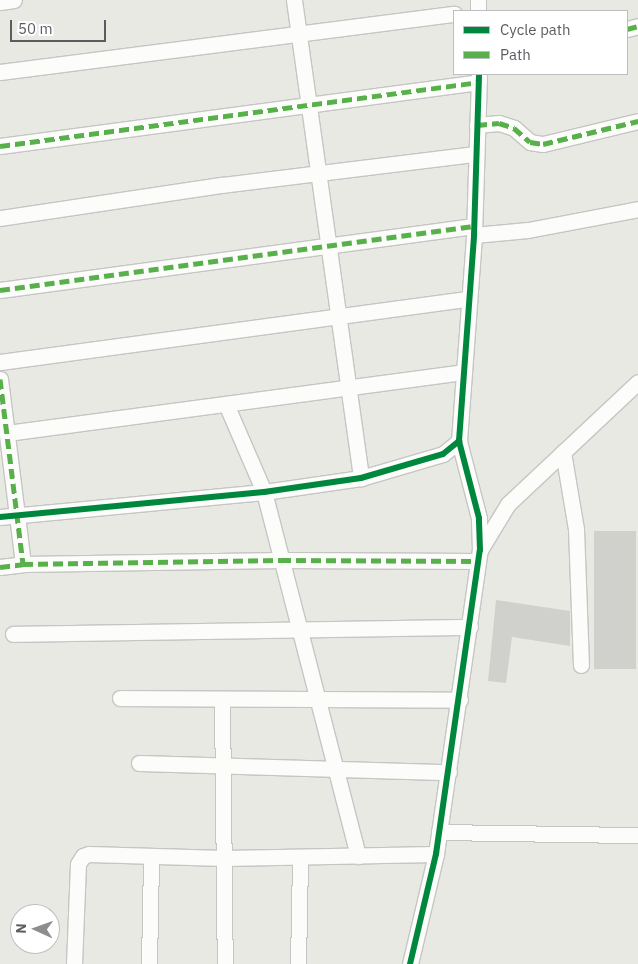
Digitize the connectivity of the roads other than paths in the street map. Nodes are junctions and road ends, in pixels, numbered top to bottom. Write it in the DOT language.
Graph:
graph roads {
  1 [pos="14,0"];
  2 [pos="294,0"];
  3 [pos="0,2"];
  4 [pos="453,14"];
  5 [pos="300,34"];
  6 [pos="0,72"];
  7 [pos="479,78"];
  8 [pos="308,104"];
  9 [pos="638,121"];
  10 [pos="477,125"];
  11 [pos="0,146"];
  12 [pos="476,154"];
  13 [pos="317,174"];
  14 [pos="638,209"];
  15 [pos="0,218"];
  16 [pos="474,231"];
  17 [pos="326,246"];
  18 [pos="0,290"];
  19 [pos="469,299"];
  20 [pos="338,317"];
  21 [pos="0,362"];
  22 [pos="463,372"];
  23 [pos="0,379"];
  24 [pos="638,382"];
  25 [pos="348,388"];
  26 [pos="226,404"];
  27 [pos="459,441"];
  28 [pos="5,442"];
  29 [pos="564,452"];
  30 [pos="361,478"];
  31 [pos="264,492"];
  32 [pos="17,516"];
  33 [pos="0,517"];
  34 [pos="479,556"];
  35 [pos="282,560"];
  36 [pos="23,564"];
  37 [pos="0,567"];
  38 [pos="300,627"];
  39 [pos="470,627"];
  40 [pos="13,634"];
  41 [pos="581,665"];
  42 [pos="120,698"];
  43 [pos="222,699"];
  44 [pos="320,699"];
  45 [pos="460,700"];
  46 [pos="139,763"];
  47 [pos="221,766"];
  48 [pos="335,769"];
  49 [pos="448,772"];
  50 [pos="439,832"];
  51 [pos="638,835"];
  52 [pos="436,854"];
  53 [pos="358,856"];
  54 [pos="151,858"];
  55 [pos="224,858"];
  56 [pos="300,858"];
  57 [pos="74,964"];
  58 [pos="149,964"];
  59 [pos="225,964"];
  60 [pos="298,964"];
  61 [pos="410,964"];
  1 -- 3 [label="street"];
  2 -- 5 [label="street"];
  4 -- 5 [label="street"];
  5 -- 6 [label="street"];
  5 -- 8 [label="street"];
  7 -- 8 [label="street"];
  7 -- 10 [label="street"];
  8 -- 11 [label="street"];
  8 -- 13 [label="street"];
  9 -- 10 [label="street"];
  10 -- 12 [label="street"];
  12 -- 13 [label="street"];
  12 -- 16 [label="street"];
  13 -- 15 [label="street"];
  13 -- 17 [label="street"];
  14 -- 16 [label="street"];
  16 -- 17 [label="street"];
  16 -- 19 [label="street"];
  17 -- 18 [label="street"];
  17 -- 20 [label="street"];
  19 -- 20 [label="street"];
  19 -- 22 [label="street"];
  20 -- 21 [label="street"];
  20 -- 25 [label="street"];
  22 -- 25 [label="street"];
  22 -- 27 [label="street"];
  23 -- 28 [label="street"];
  24 -- 29 [label="street"];
  25 -- 26 [label="street"];
  25 -- 30 [label="street"];
  26 -- 28 [label="street"];
  26 -- 31 [label="street"];
  27 -- 30 [label="street"];
  27 -- 34 [label="street"];
  28 -- 32 [label="street"];
  29 -- 34 [label="street"];
  29 -- 41 [label="street"];
  30 -- 31 [label="street"];
  31 -- 32 [label="street"];
  31 -- 35 [label="street"];
  32 -- 33 [label="street"];
  32 -- 36 [label="street"];
  34 -- 35 [label="street"];
  34 -- 39 [label="street"];
  35 -- 36 [label="street"];
  35 -- 38 [label="street"];
  36 -- 37 [label="street"];
  38 -- 39 [label="street"];
  38 -- 40 [label="street"];
  38 -- 44 [label="street"];
  39 -- 45 [label="street"];
  42 -- 43 [label="street"];
  43 -- 44 [label="street"];
  43 -- 47 [label="street"];
  44 -- 45 [label="street"];
  44 -- 48 [label="street"];
  45 -- 49 [label="street"];
  46 -- 47 [label="street"];
  47 -- 48 [label="street"];
  47 -- 55 [label="street"];
  48 -- 49 [label="street"];
  48 -- 53 [label="street"];
  49 -- 50 [label="street"];
  50 -- 51 [label="street"];
  50 -- 52 [label="street"];
  52 -- 53 [label="street"];
  52 -- 61 [label="street"];
  53 -- 56 [label="street"];
  54 -- 55 [label="street"];
  54 -- 57 [label="street"];
  54 -- 58 [label="street"];
  55 -- 56 [label="street"];
  55 -- 59 [label="street"];
  56 -- 60 [label="street"];
}
